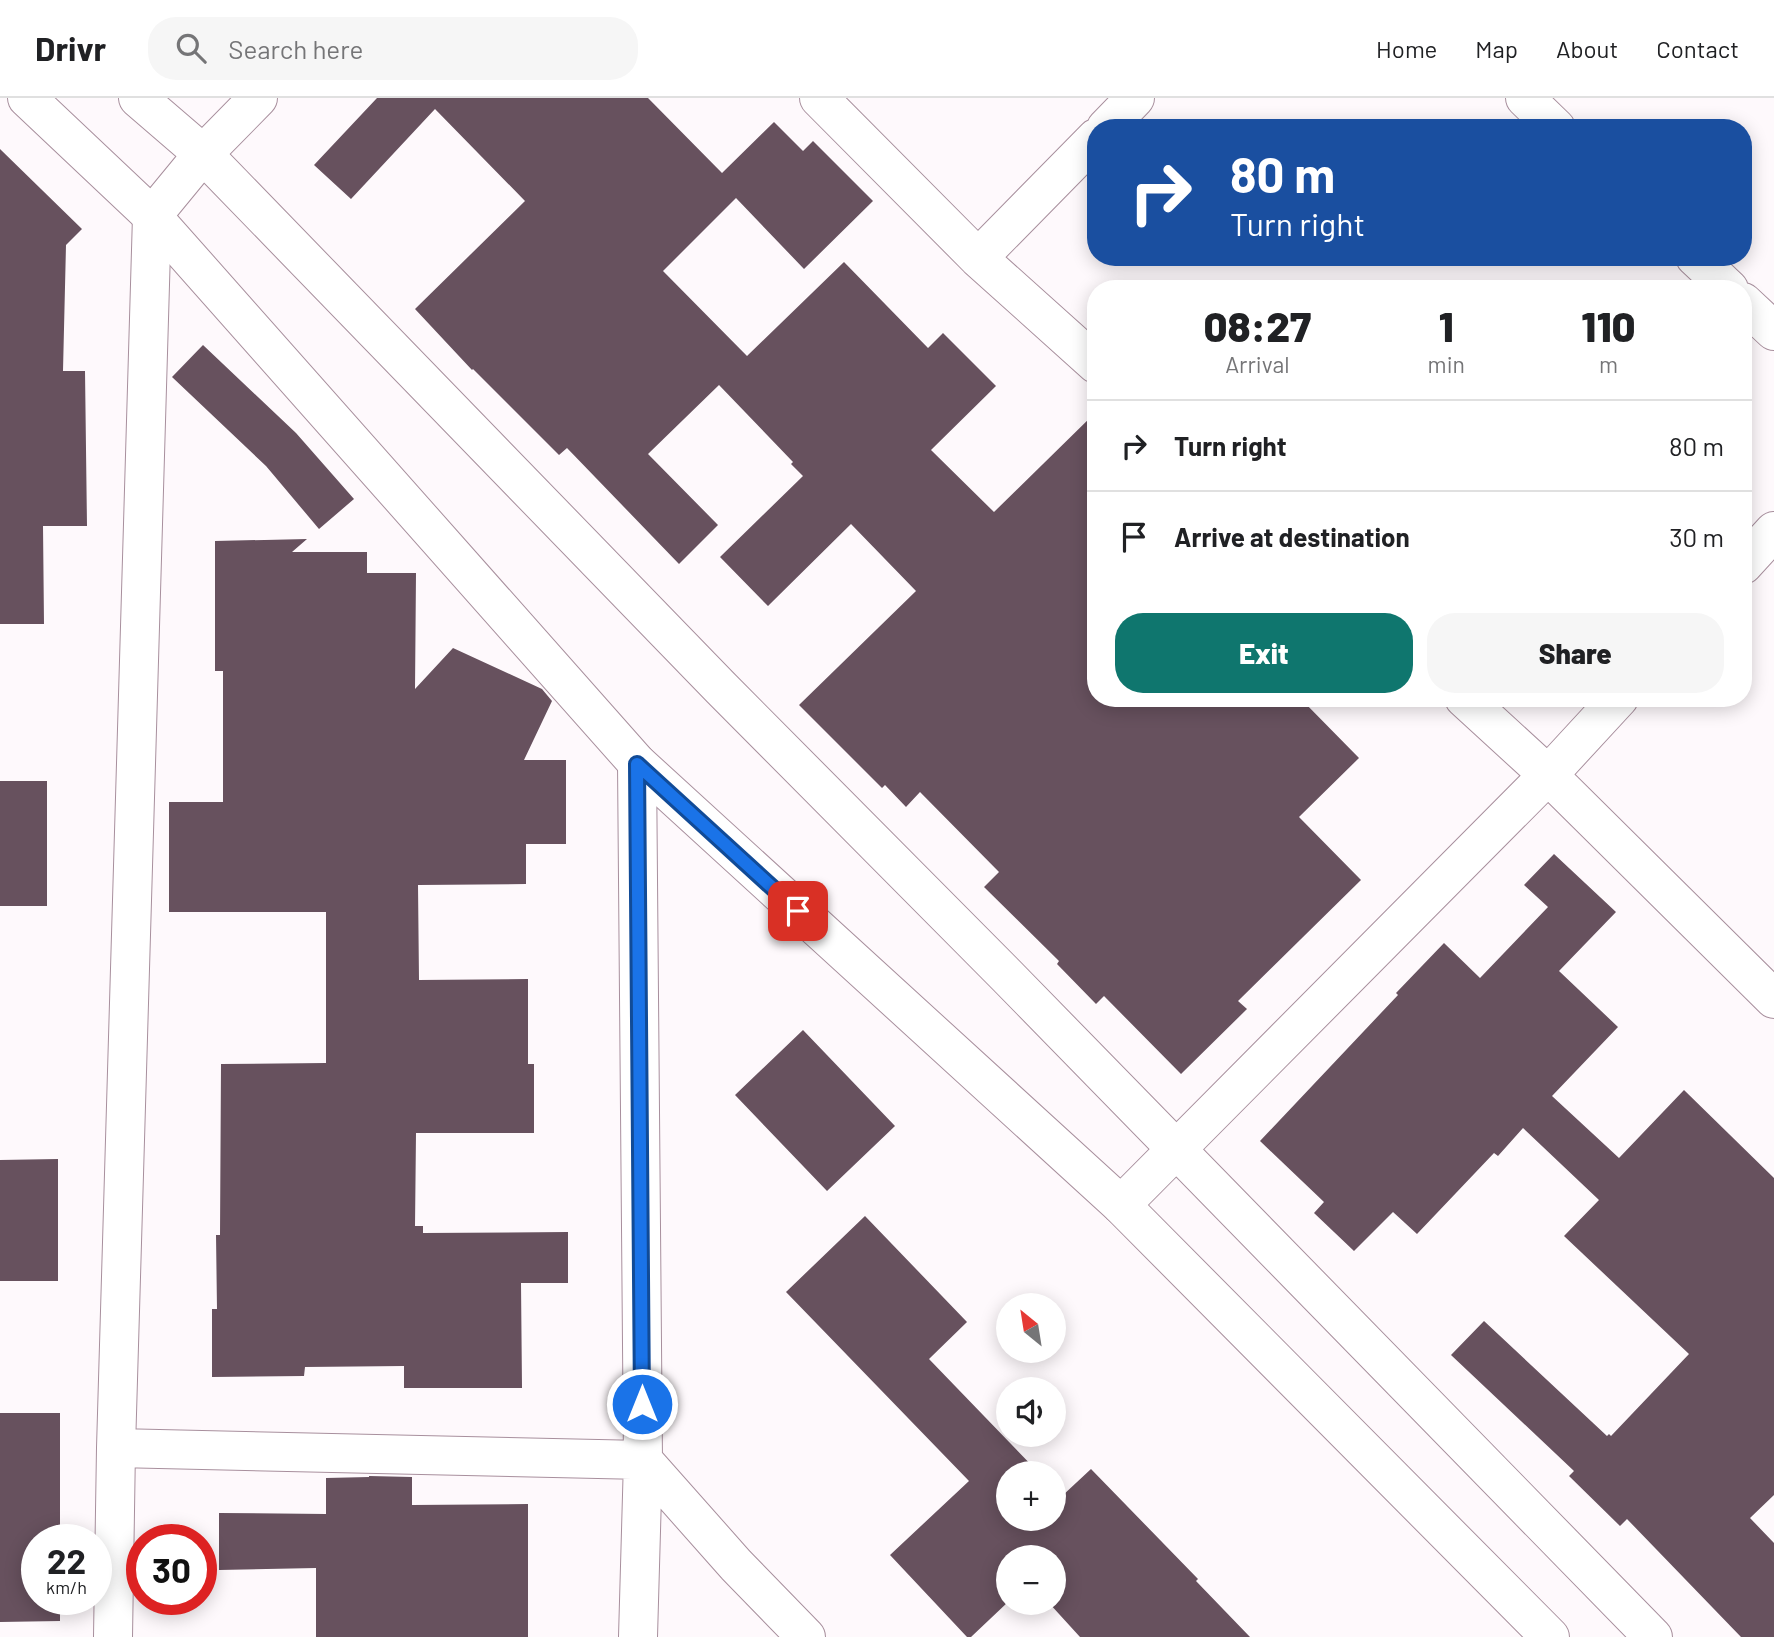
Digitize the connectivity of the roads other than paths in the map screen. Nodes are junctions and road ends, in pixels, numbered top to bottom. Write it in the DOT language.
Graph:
graph roads {
  1 [pos="27,98"];
  2 [pos="138,98"];
  3 [pos="258,98"];
  4 [pos="820,98"];
  5 [pos="1135,98"];
  6 [pos="1525,98"];
  7 [pos="1115,119"];
  8 [pos="1547,119"];
  9 [pos="1087,147"];
  10 [pos="203,154"];
  11 [pos="152,216"];
  12 [pos="978,258"];
  13 [pos="1704,266"];
  14 [pos="1719,280"];
  15 [pos="1752,310"];
  16 [pos="1774,331"];
  17 [pos="1087,356"];
  18 [pos="1774,531"];
  19 [pos="1752,555"];
  20 [pos="1474,707"];
  21 [pos="1611,707"];
  22 [pos="637,764"];
  23 [pos="1548,775"];
  24 [pos="1774,999"];
  25 [pos="1175,1149"];
  26 [pos="1121,1205"];
  27 [pos="116,1448"];
  28 [pos="643,1460"];
  29 [pos="113,1637"];
  30 [pos="638,1637"];
  31 [pos="806,1637"];
  32 [pos="1550,1637"];
  33 [pos="1653,1637"];
  1 -- 11 [label="street"];
  2 -- 10 [label="street"];
  3 -- 10 [label="street"];
  4 -- 12 [label="street"];
  5 -- 7 [label="street"];
  6 -- 8 [label="street"];
  9 -- 12 [label="street"];
  10 -- 11 [label="street"];
  10 -- 25 [label="street"];
  11 -- 22 [label="street"];
  11 -- 27 [label="street"];
  12 -- 17 [label="street"];
  13 -- 14 [label="street"];
  15 -- 16 [label="street"];
  18 -- 19 [label="street"];
  20 -- 23 [label="street"];
  21 -- 23 [label="street"];
  22 -- 26 [label="street"];
  22 -- 28 [label="street"];
  23 -- 24 [label="street"];
  23 -- 25 [label="street"];
  25 -- 26 [label="street"];
  25 -- 33 [label="street"];
  26 -- 32 [label="street"];
  27 -- 28 [label="street"];
  27 -- 29 [label="street"];
  28 -- 30 [label="street"];
  28 -- 31 [label="street"];
}
